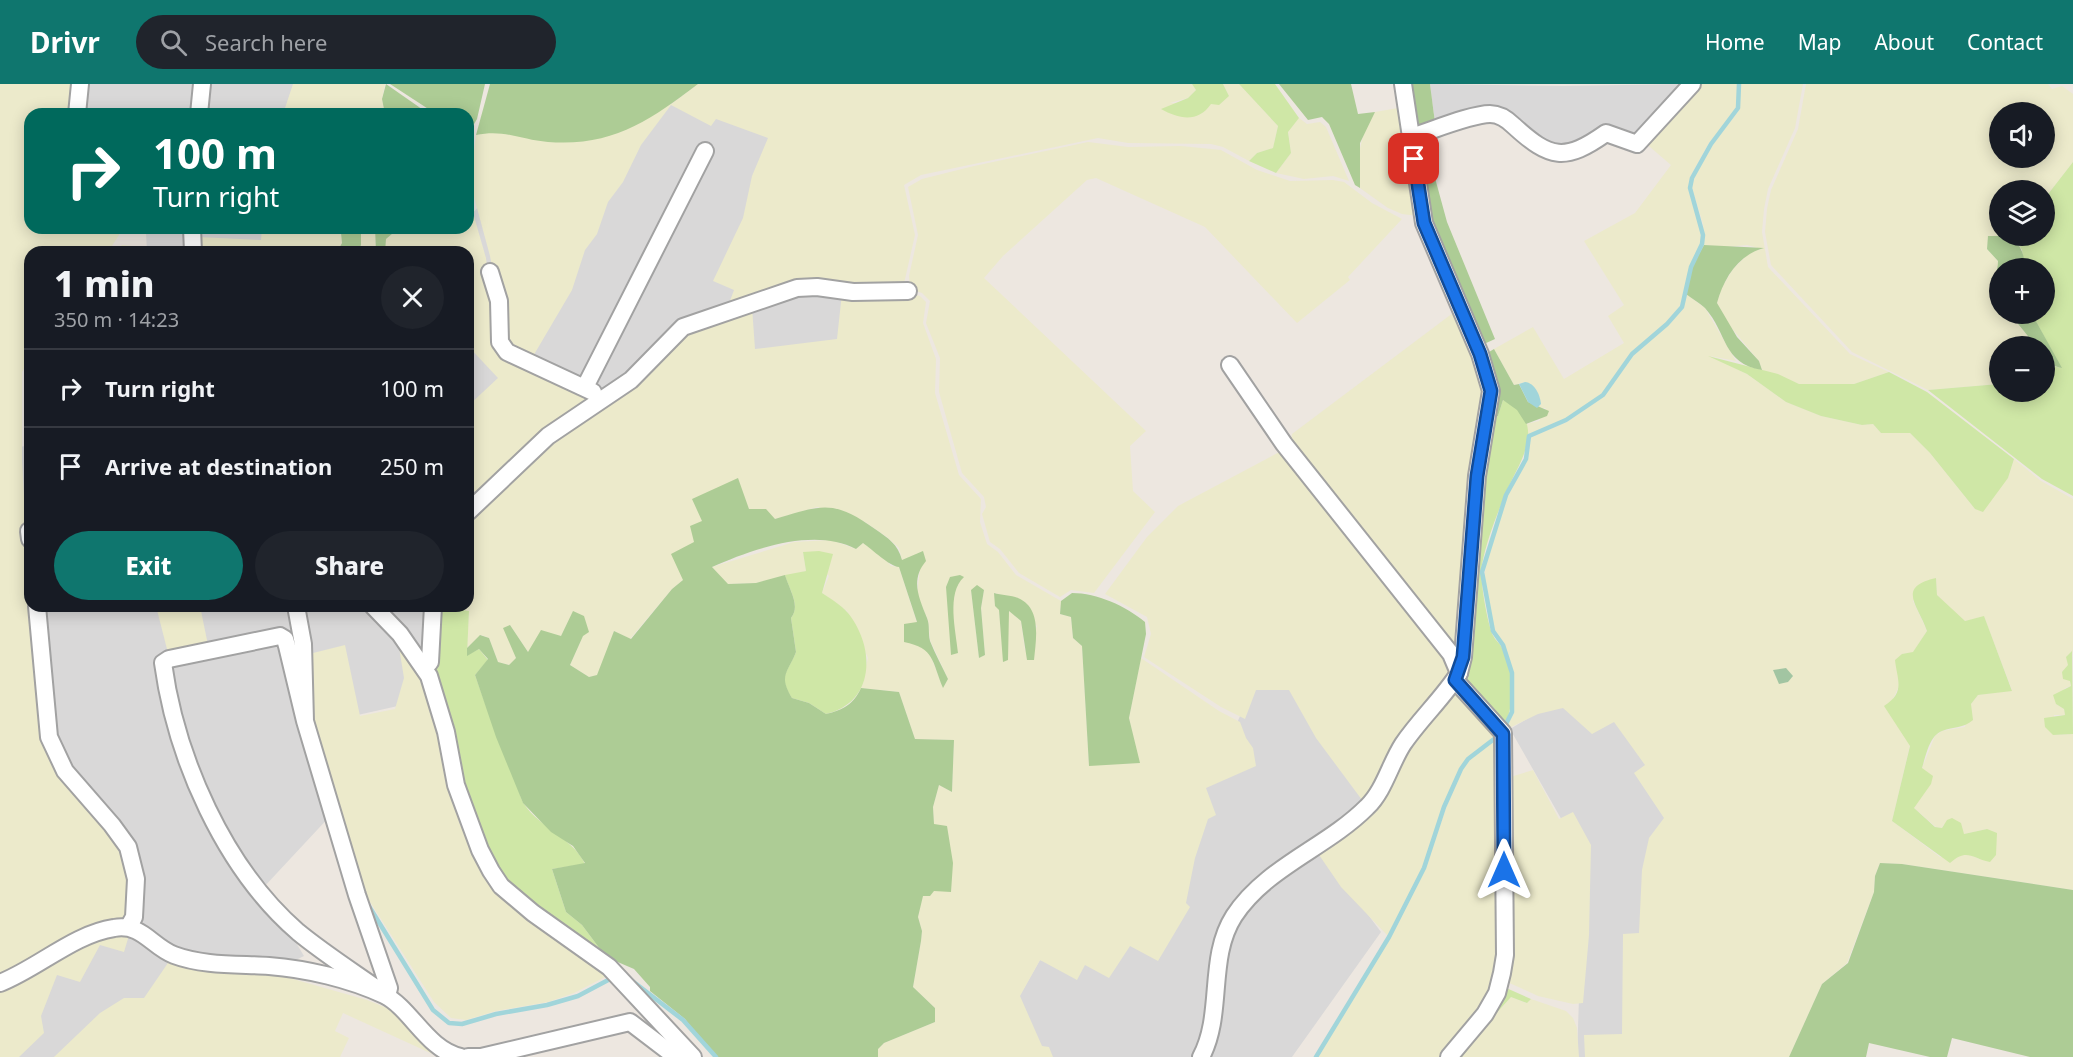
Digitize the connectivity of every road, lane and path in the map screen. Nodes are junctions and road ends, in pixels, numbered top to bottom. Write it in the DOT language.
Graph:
graph roads {
  1 [pos="80,84"];
  2 [pos="202,84"];
  3 [pos="1403,84"];
  4 [pos="1692,84"];
  5 [pos="77,108"];
  6 [pos="200,108"];
  7 [pos="1411,137"];
  8 [pos="705,151"];
  9 [pos="489,272"];
  10 [pos="908,291"];
  11 [pos="1230,365"];
  12 [pos="585,387"];
  13 [pos="602,399"];
  14 [pos="474,506"];
  15 [pos="38,612"];
  16 [pos="297,612"];
  17 [pos="378,612"];
  18 [pos="434,612"];
  19 [pos="425,667"];
  20 [pos="1457,676"];
  21 [pos="305,721"];
  22 [pos="129,926"];
  23 [pos="0,983"];
  24 [pos="387,996"];
  25 [pos="461,1057"];
  26 [pos="468,1057"];
  27 [pos="676,1057"];
  28 [pos="693,1057"];
  29 [pos="1201,1057"];
  30 [pos="1449,1057"];
  1 -- 5 [label="street"];
  2 -- 6 [label="street"];
  3 -- 7 [label="street"];
  4 -- 7 [label="street"];
  7 -- 20 [label="street"];
  8 -- 12 [label="street"];
  9 -- 12 [label="street"];
  10 -- 13 [label="street"];
  11 -- 20 [label="street"];
  12 -- 13 [label="street"];
  13 -- 14 [label="street"];
  15 -- 22 [label="street"];
  16 -- 21 [label="street"];
  17 -- 19 [label="street"];
  18 -- 19 [label="street"];
  19 -- 28 [label="street"];
  20 -- 29 [label="street"];
  20 -- 30 [label="street"];
  21 -- 24 [label="street"];
  21 -- 24 [label="street"];
  22 -- 23 [label="street"];
  22 -- 24 [label="street"];
  24 -- 25 [label="street"];
  26 -- 27 [label="street"];
}
